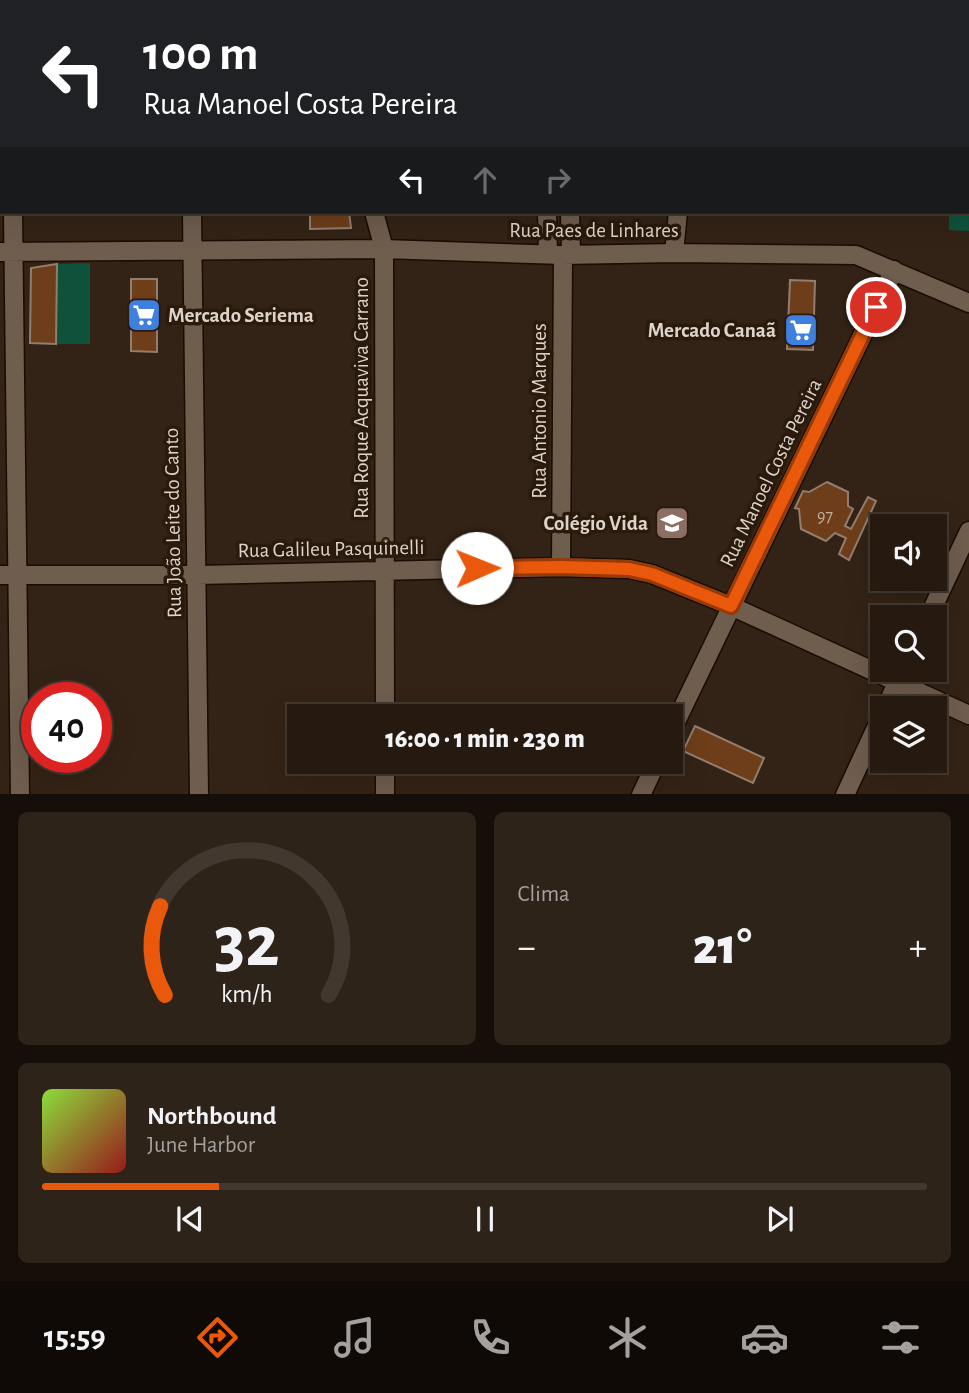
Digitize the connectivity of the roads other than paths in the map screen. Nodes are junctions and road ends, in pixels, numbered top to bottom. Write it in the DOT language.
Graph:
graph roads {
  1 [pos="13,214"];
  2 [pos="192,214"];
  3 [pos="375,214"];
  4 [pos="547,214"];
  5 [pos="570,214"];
  6 [pos="678,214"];
  7 [pos="384,249"];
  8 [pos="193,250"];
  9 [pos="7,252"];
  10 [pos="674,253"];
  11 [pos="561,254"];
  12 [pos="894,270"];
  13 [pos="969,303"];
  14 [pos="969,531"];
  15 [pos="561,567"];
  16 [pos="384,570"];
  17 [pos="9,575"];
  18 [pos="197,575"];
  19 [pos="934,605"];
  20 [pos="731,606"];
  21 [pos="870,664"];
  22 [pos="911,682"];
  23 [pos="385,704"];
  24 [pos="683,707"];
  25 [pos="969,715"];
  26 [pos="870,741"];
  27 [pos="385,774"];
  28 [pos="651,774"];
  29 [pos="20,794"];
  30 [pos="200,794"];
  31 [pos="385,794"];
  32 [pos="641,794"];
  33 [pos="845,794"];
  1 -- 9 [label="street"];
  2 -- 8 [label="street, Rua João Leite do Canto"];
  3 -- 7 [label="street, Rua Roque Acquaviva Carrano"];
  4 -- 11 [label="street"];
  5 -- 11 [label="street"];
  6 -- 10 [label="street"];
  7 -- 8 [label="street, Rua Paes de Linhares"];
  7 -- 11 [label="street, Rua Paes de Linhares"];
  7 -- 16 [label="street, Rua Roque Acquaviva Carrano"];
  8 -- 9 [label="street, Rua Paes de Linhares"];
  8 -- 18 [label="street, Rua João Leite do Canto"];
  9 -- 17 [label="street"];
  10 -- 11 [label="street, Rua Paes de Linhares"];
  10 -- 12 [label="street, Rua Paes de Linhares"];
  11 -- 15 [label="street, Rua Antonio Marques"];
  12 -- 13 [label="street, Rua Paes de Linhares"];
  12 -- 20 [label="street, Rua Manoel Costa Pereira"];
  14 -- 19 [label="street"];
  15 -- 16 [label="street, Rua Galileu Pasquinelli"];
  15 -- 20 [label="street, Rua Galileu Pasquinelli"];
  16 -- 18 [label="street, Rua Galileu Pasquinelli"];
  16 -- 23 [label="street, Rua Roque Acquaviva Carrano"];
  17 -- 18 [label="street, Rua Galileu Pasquinelli"];
  17 -- 29 [label="street"];
  18 -- 30 [label="street, Rua João Leite do Canto"];
  20 -- 21 [label="street, Rua Galileu Pasquinelli"];
  20 -- 24 [label="street, Rua Manoel Costa Pereira"];
  22 -- 25 [label="street, Rua Galileu Pasquinelli"];
  26 -- 33 [label="street"];
  27 -- 31 [label="street"];
  28 -- 32 [label="street"];
}
